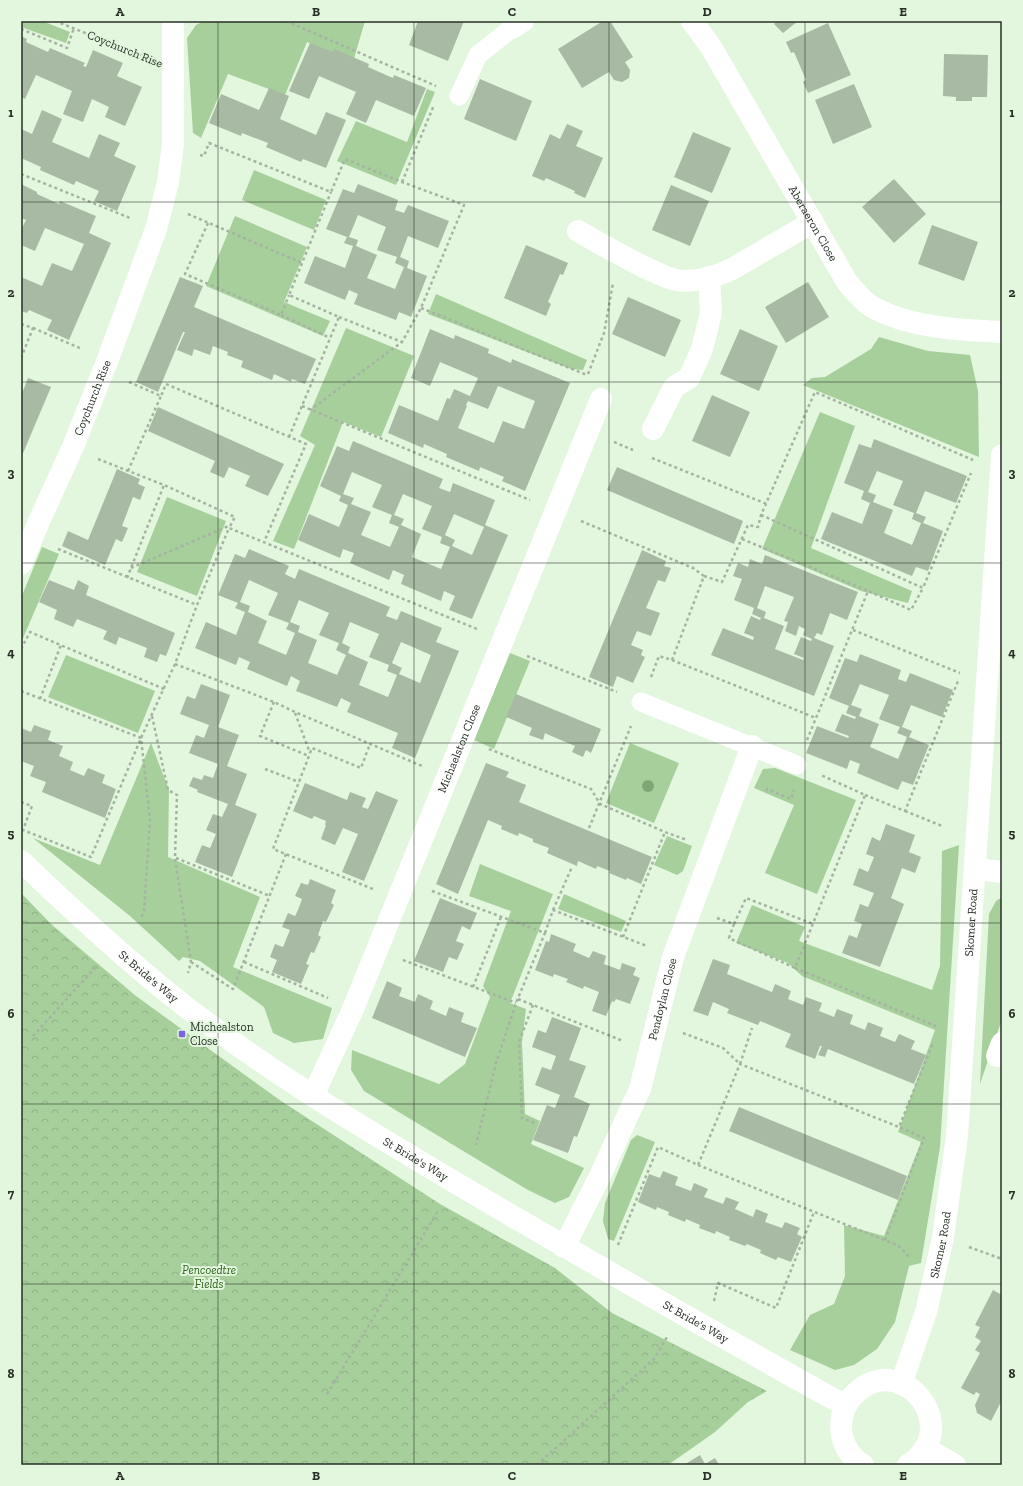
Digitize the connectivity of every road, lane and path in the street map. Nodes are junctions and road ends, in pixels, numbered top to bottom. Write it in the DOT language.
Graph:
graph roads {
  1 [pos="55,21"];
  2 [pos="173,21"];
  3 [pos="286,21"];
  4 [pos="692,21"];
  5 [pos="518,25"];
  6 [pos="74,28"];
  7 [pos="21,29"];
  8 [pos="172,68"];
  9 [pos="441,88"];
  10 [pos="459,96"];
  11 [pos="173,144"];
  12 [pos="21,174"];
  13 [pos="402,182"];
  14 [pos="330,192"];
  15 [pos="163,203"];
  16 [pos="813,222"];
  17 [pos="208,223"];
  18 [pos="156,229"];
  19 [pos="578,231"];
  20 [pos="618,255"];
  21 [pos="302,264"];
  22 [pos="709,278"];
  23 [pos="289,295"];
  24 [pos="421,308"];
  25 [pos="281,315"];
  26 [pos="339,317"];
  27 [pos="21,324"];
  28 [pos="33,328"];
  29 [pos="1002,332"];
  30 [pos="330,338"];
  31 [pos="402,342"];
  32 [pos="21,358"];
  33 [pos="108,360"];
  34 [pos="587,375"];
  35 [pos="161,396"];
  36 [pos="601,399"];
  37 [pos="302,406"];
  38 [pos="310,410"];
  39 [pos="653,429"];
  40 [pos="588,432"];
  41 [pos="289,437"];
  42 [pos="72,449"];
  43 [pos="638,452"];
  44 [pos="645,455"];
  45 [pos="1002,455"];
  46 [pos="976,462"];
  47 [pos="973,469"];
  48 [pos="128,471"];
  49 [pos="164,485"];
  50 [pos="767,504"];
  51 [pos="555,510"];
  52 [pos="762,516"];
  53 [pos="231,525"];
  54 [pos="229,528"];
  55 [pos="32,539"];
  56 [pos="742,539"];
  57 [pos="264,542"];
  58 [pos="21,564"];
  59 [pos="131,568"];
  60 [pos="704,576"];
  61 [pos="127,578"];
  62 [pos="923,588"];
  63 [pos="868,591"];
  64 [pos="197,605"];
  65 [pos="853,630"];
  66 [pos="61,645"];
  67 [pos="500,645"];
  68 [pos="21,649"];
  69 [pos="672,660"];
  70 [pos="174,664"];
  71 [pos="164,688"];
  72 [pos="21,691"];
  73 [pos="40,699"];
  74 [pos="274,702"];
  75 [pos="641,702"];
  76 [pos="295,712"];
  77 [pos="152,716"];
  78 [pos="816,718"];
  79 [pos="141,738"];
  80 [pos="462,739"];
  81 [pos="370,744"];
  82 [pos="752,746"];
  83 [pos="310,754"];
  84 [pos="800,766"];
  85 [pos="265,769"];
  86 [pos="447,777"];
  87 [pos="299,782"];
  88 [pos="735,790"];
  89 [pos="865,795"];
  90 [pos="21,802"];
  91 [pos="600,804"];
  92 [pos="905,810"];
  93 [pos="942,826"];
  94 [pos="589,828"];
  95 [pos="664,832"];
  96 [pos="713,850"];
  97 [pos="286,854"];
  98 [pos="175,858"];
  99 [pos="21,861"];
  100 [pos="572,867"];
  101 [pos="975,869"];
  102 [pos="1002,872"];
  103 [pos="402,890"];
  104 [pos="270,896"];
  105 [pos="691,908"];
  106 [pos="553,910"];
  107 [pos="501,917"];
  108 [pos="141,919"];
  109 [pos="734,924"];
  110 [pos="813,924"];
  111 [pos="545,933"];
  112 [pos="622,937"];
  113 [pos="377,950"];
  114 [pos="673,957"];
  115 [pos="192,962"];
  116 [pos="244,962"];
  117 [pos="96,966"];
  118 [pos="795,968"];
  119 [pos="473,987"];
  120 [pos="518,999"];
  121 [pos="179,1001"];
  122 [pos="516,1003"];
  123 [pos="533,1005"];
  124 [pos="353,1009"];
  125 [pos="940,1027"];
  126 [pos="752,1028"];
  127 [pos="33,1036"];
  128 [pos="652,1041"];
  129 [pos="934,1042"];
  130 [pos="740,1064"];
  131 [pos="313,1096"];
  132 [pos="537,1124"];
  133 [pos="899,1127"];
  134 [pos="476,1145"];
  135 [pos="698,1165"];
  136 [pos="438,1211"];
  137 [pos="814,1212"];
  138 [pos="943,1238"];
  139 [pos="885,1240"];
  140 [pos="564,1247"];
  141 [pos="1002,1259"];
  142 [pos="606,1271"];
  143 [pos="933,1282"];
  144 [pos="681,1313"];
  145 [pos="703,1324"];
  146 [pos="901,1384"];
  147 [pos="327,1394"];
  148 [pos="846,1406"];
  149 [pos="926,1448"];
  150 [pos="537,1465"];
  151 [pos="862,1465"];
  152 [pos="908,1465"];
  153 [pos="955,1465"];
  1 -- 6 [label="path, Coychurch Rise"];
  2 -- 8 [label="street, Coychurch Rise"];
  3 -- 9 [label="path"];
  4 -- 16 [label="street, Aberaeron Close"];
  5 -- 10 [label="lane"];
  6 -- 7 [label="path"];
  6 -- 8 [label="path, Coychurch Rise"];
  8 -- 11 [label="street, Coychurch Rise"];
  9 -- 10 [label="path"];
  9 -- 13 [label="path"];
  11 -- 14 [label="path"];
  11 -- 15 [label="street, Coychurch Rise"];
  12 -- 18 [label="path"];
  13 -- 14 [label="path"];
  13 -- 24 [label="path"];
  14 -- 21 [label="path"];
  15 -- 17 [label="path"];
  15 -- 18 [label="street, Coychurch Rise"];
  16 -- 22 [label="street"];
  16 -- 29 [label="street, Aberaeron Close"];
  17 -- 21 [label="path"];
  17 -- 25 [label="path"];
  18 -- 33 [label="street, Coychurch Rise"];
  19 -- 20 [label="street"];
  20 -- 22 [label="street"];
  20 -- 34 [label="path"];
  21 -- 23 [label="path"];
  22 -- 39 [label="street"];
  23 -- 25 [label="path"];
  23 -- 26 [label="path"];
  24 -- 31 [label="path"];
  24 -- 34 [label="path"];
  25 -- 30 [label="path"];
  26 -- 30 [label="path"];
  26 -- 31 [label="path"];
  27 -- 28 [label="path"];
  28 -- 32 [label="path"];
  28 -- 33 [label="path"];
  30 -- 37 [label="path"];
  31 -- 38 [label="path"];
  33 -- 35 [label="path"];
  33 -- 42 [label="street, Coychurch Rise"];
  34 -- 36 [label="path"];
  35 -- 41 [label="path"];
  35 -- 48 [label="path"];
  36 -- 40 [label="street, Michaelston Close"];
  37 -- 38 [label="path"];
  37 -- 41 [label="path"];
  38 -- 51 [label="path"];
  40 -- 43 [label="path"];
  40 -- 51 [label="street, Michaelston Close"];
  41 -- 57 [label="path"];
  42 -- 48 [label="path"];
  42 -- 55 [label="street, Coychurch Rise"];
  44 -- 50 [label="path"];
  45 -- 101 [label="street, Skomer Road"];
  46 -- 50 [label="path"];
  47 -- 62 [label="path"];
  48 -- 49 [label="path"];
  49 -- 53 [label="path"];
  49 -- 59 [label="path"];
  50 -- 52 [label="path"];
  51 -- 60 [label="path"];
  51 -- 67 [label="street, Michaelston Close"];
  52 -- 56 [label="path"];
  52 -- 62 [label="path"];
  53 -- 54 [label="path"];
  53 -- 59 [label="path"];
  54 -- 57 [label="path"];
  54 -- 64 [label="path"];
  55 -- 58 [label="street, Coychurch Rise"];
  55 -- 61 [label="path"];
  56 -- 60 [label="path"];
  56 -- 63 [label="path"];
  57 -- 67 [label="path"];
  59 -- 61 [label="path"];
  60 -- 69 [label="path"];
  61 -- 64 [label="path"];
  62 -- 63 [label="path"];
  63 -- 65 [label="path"];
  64 -- 70 [label="path"];
  65 -- 78 [label="path"];
  65 -- 92 [label="path"];
  66 -- 68 [label="path"];
  66 -- 71 [label="path"];
  66 -- 73 [label="path"];
  67 -- 75 [label="path"];
  67 -- 80 [label="street, Michaelston Close"];
  69 -- 75 [label="path"];
  69 -- 78 [label="path"];
  70 -- 71 [label="path"];
  70 -- 74 [label="path"];
  71 -- 77 [label="path"];
  72 -- 73 [label="path"];
  73 -- 79 [label="path"];
  74 -- 76 [label="path"];
  74 -- 83 [label="path"];
  75 -- 82 [label="lane"];
  75 -- 91 [label="path"];
  76 -- 81 [label="path"];
  76 -- 83 [label="path"];
  77 -- 79 [label="path"];
  77 -- 98 [label="path"];
  78 -- 84 [label="path"];
  79 -- 90 [label="path"];
  79 -- 108 [label="path"];
  80 -- 86 [label="street, Michaelston Close"];
  80 -- 91 [label="path"];
  81 -- 83 [label="path"];
  81 -- 86 [label="path"];
  82 -- 84 [label="lane"];
  82 -- 88 [label="street, Pendoylan Close"];
  83 -- 87 [label="path"];
  84 -- 88 [label="path"];
  84 -- 89 [label="path"];
  85 -- 87 [label="path"];
  86 -- 103 [label="street, Michaelston Close"];
  87 -- 97 [label="path"];
  88 -- 96 [label="street, Pendoylan Close"];
  89 -- 92 [label="path"];
  89 -- 110 [label="path"];
  91 -- 94 [label="path"];
  91 -- 95 [label="path"];
  92 -- 93 [label="path"];
  95 -- 96 [label="path"];
  95 -- 112 [label="path"];
  96 -- 105 [label="street, Pendoylan Close"];
  97 -- 103 [label="path"];
  97 -- 104 [label="path"];
  98 -- 104 [label="path"];
  98 -- 115 [label="path"];
  99 -- 121 [label="street, St Bride's Way"];
  100 -- 106 [label="path"];
  101 -- 102 [label="street"];
  101 -- 138 [label="street, Skomer Road"];
  103 -- 107 [label="path"];
  103 -- 113 [label="street, Michaelston Close"];
  104 -- 116 [label="path"];
  105 -- 109 [label="path"];
  105 -- 114 [label="street, Pendoylan Close"];
  106 -- 111 [label="path"];
  106 -- 112 [label="path"];
  107 -- 111 [label="path"];
  107 -- 119 [label="path"];
  109 -- 110 [label="path"];
  109 -- 118 [label="path"];
  110 -- 118 [label="path"];
  111 -- 120 [label="path"];
  112 -- 114 [label="path"];
  113 -- 119 [label="path"];
  113 -- 124 [label="street, Michaelston Close"];
  114 -- 128 [label="street, Pendoylan Close"];
  115 -- 116 [label="path"];
  115 -- 121 [label="path"];
  116 -- 124 [label="path"];
  117 -- 127 [label="path"];
  118 -- 125 [label="path"];
  119 -- 122 [label="path"];
  120 -- 122 [label="path"];
  120 -- 123 [label="path"];
  121 -- 131 [label="street, St Bride's Way"];
  122 -- 134 [label="path"];
  123 -- 128 [label="path"];
  123 -- 132 [label="path"];
  124 -- 131 [label="street, Michaelston Close"];
  126 -- 130 [label="path"];
  128 -- 130 [label="path"];
  128 -- 140 [label="street, Pendoylan Close"];
  129 -- 133 [label="path"];
  130 -- 133 [label="path"];
  130 -- 135 [label="path"];
  131 -- 140 [label="street, St Bride's Way"];
  133 -- 139 [label="path"];
  135 -- 137 [label="path"];
  135 -- 142 [label="path"];
  136 -- 147 [label="path"];
  137 -- 139 [label="path"];
  137 -- 145 [label="path"];
  138 -- 141 [label="path"];
  138 -- 143 [label="street, Skomer Road"];
  139 -- 143 [label="path"];
  140 -- 142 [label="street, St Bride's Way"];
  142 -- 144 [label="street, St Bride's Way"];
  143 -- 146 [label="street, Skomer Road"];
  144 -- 145 [label="street, St Bride's Way"];
  144 -- 150 [label="path"];
  145 -- 148 [label="street, St Bride's Way"];
  146 -- 148 [label="street"];
  146 -- 149 [label="street"];
  148 -- 151 [label="street"];
  149 -- 152 [label="street"];
  149 -- 153 [label="street"];
}
